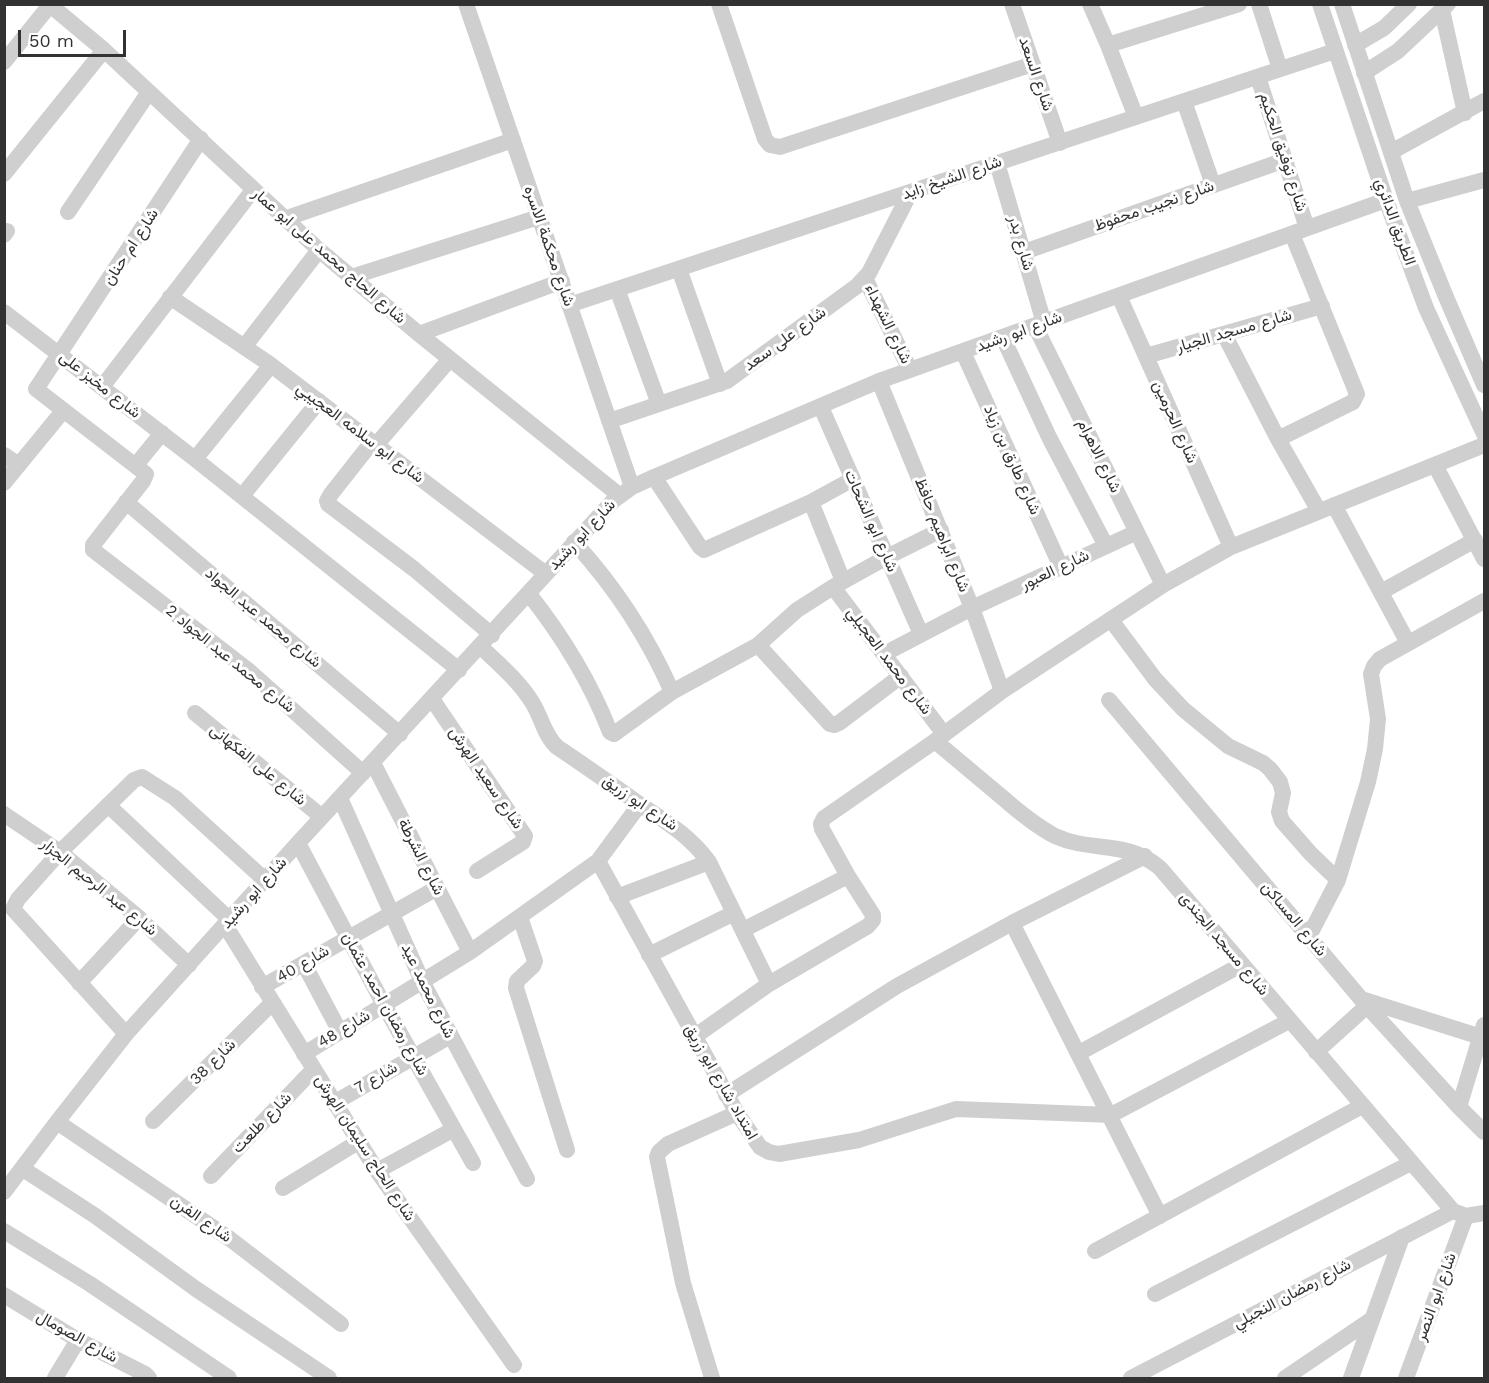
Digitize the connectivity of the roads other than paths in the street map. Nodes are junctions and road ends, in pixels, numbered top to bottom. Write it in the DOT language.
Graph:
graph roads {
  1 [pos="466,4"];
  2 [pos="719,4"];
  3 [pos="1012,4"];
  4 [pos="1090,4"];
  5 [pos="1239,4"];
  6 [pos="1259,4"];
  7 [pos="1320,4"];
  8 [pos="1341,4"];
  9 [pos="1409,4"];
  10 [pos="50,5"];
  11 [pos="1445,7"];
  12 [pos="1192,11"];
  13 [pos="1108,45"];
  14 [pos="1355,45"];
  15 [pos="104,50"];
  16 [pos="1335,51"];
  17 [pos="4,62"];
  18 [pos="1033,64"];
  19 [pos="1280,69"];
  20 [pos="1364,73"];
  21 [pos="1258,77"];
  22 [pos="149,92"];
  23 [pos="1184,101"];
  24 [pos="1485,101"];
  25 [pos="1465,113"];
  26 [pos="1136,117"];
  27 [pos="201,139"];
  28 [pos="513,140"];
  29 [pos="1059,142"];
  30 [pos="1391,152"];
  31 [pos="1285,160"];
  32 [pos="998,163"];
  33 [pos="4,174"];
  34 [pos="1484,180"];
  35 [pos="1213,185"];
  36 [pos="253,190"];
  37 [pos="910,193"];
  38 [pos="1386,200"];
  39 [pos="1407,201"];
  40 [pos="68,212"];
  41 [pos="539,217"];
  42 [pos="284,219"];
  43 [pos="1300,231"];
  44 [pos="319,250"];
  45 [pos="1024,252"];
  46 [pos="679,269"];
  47 [pos="351,277"];
  48 [pos="865,278"];
  49 [pos="562,281"];
  50 [pos="617,289"];
  51 [pos="1119,296"];
  52 [pos="170,297"];
  53 [pos="569,305"];
  54 [pos="1322,306"];
  55 [pos="4,312"];
  56 [pos="1040,325"];
  57 [pos="419,334"];
  58 [pos="1224,334"];
  59 [pos="1003,338"];
  60 [pos="244,347"];
  61 [pos="963,352"];
  62 [pos="60,354"];
  63 [pos="1146,356"];
  64 [pos="450,359"];
  65 [pos="271,365"];
  66 [pos="910,370"];
  67 [pos="879,381"];
  68 [pos="720,384"];
  69 [pos="1485,385"];
  70 [pos="102,387"];
  71 [pos="319,401"];
  72 [pos="659,404"];
  73 [pos="821,407"];
  74 [pos="63,411"];
  75 [pos="609,421"];
  76 [pos="162,433"];
  77 [pos="1485,434"];
  78 [pos="1278,439"];
  79 [pos="374,444"];
  80 [pos="1485,445"];
  81 [pos="4,454"];
  82 [pos="195,459"];
  83 [pos="19,465"];
  84 [pos="136,465"];
  85 [pos="1435,465"];
  86 [pos="654,477"];
  87 [pos="853,479"];
  88 [pos="4,483"];
  89 [pos="626,491"];
  90 [pos="242,496"];
  91 [pos="126,502"];
  92 [pos="811,502"];
  93 [pos="1327,508"];
  94 [pos="941,530"];
  95 [pos="1137,532"];
  96 [pos="1475,540"];
  97 [pos="574,542"];
  98 [pos="1106,546"];
  99 [pos="1231,547"];
  100 [pos="887,557"];
  101 [pos="1485,559"];
  102 [pos="1061,567"];
  103 [pos="546,574"];
  104 [pos="838,584"];
  105 [pos="1163,585"];
  106 [pos="1381,592"];
  107 [pos="529,594"];
  108 [pos="1485,601"];
  109 [pos="972,608"];
  110 [pos="1111,620"];
  111 [pos="921,634"];
  112 [pos="486,641"];
  113 [pos="1408,643"];
  114 [pos="758,645"];
  115 [pos="884,654"];
  116 [pos="459,670"];
  117 [pos="901,676"];
  118 [pos="1002,691"];
  119 [pos="672,692"];
  120 [pos="432,699"];
  121 [pos="1108,700"];
  122 [pos="195,713"];
  123 [pos="400,734"];
  124 [pos="940,737"];
  125 [pos="368,768"];
  126 [pos="340,798"];
  127 [pos="640,804"];
  128 [pos="108,805"];
  129 [pos="4,814"];
  130 [pos="322,817"];
  131 [pos="298,843"];
  132 [pos="60,852"];
  133 [pos="1144,856"];
  134 [pos="598,861"];
  135 [pos="709,862"];
  136 [pos="477,871"];
  137 [pos="848,876"];
  138 [pos="265,880"];
  139 [pos="1338,880"];
  140 [pos="437,888"];
  141 [pos="618,897"];
  142 [pos="734,913"];
  143 [pos="391,914"];
  144 [pos="139,918"];
  145 [pos="520,918"];
  146 [pos="227,922"];
  147 [pos="1012,923"];
  148 [pos="742,930"];
  149 [pos="1309,936"];
  150 [pos="348,938"];
  151 [pos="470,952"];
  152 [pos="649,956"];
  153 [pos="304,964"];
  154 [pos="189,965"];
  155 [pos="1241,965"];
  156 [pos="422,981"];
  157 [pos="79,983"];
  158 [pos="769,984"];
  159 [pos="262,987"];
  160 [pos="272,1003"];
  161 [pos="1364,1003"];
  162 [pos="384,1005"];
  163 [pos="1289,1021"];
  164 [pos="1483,1031"];
  165 [pos="340,1032"];
  166 [pos="126,1034"];
  167 [pos="450,1036"];
  168 [pos="694,1037"];
  169 [pos="1316,1052"];
  170 [pos="1079,1053"];
  171 [pos="303,1054"];
  172 [pos="413,1057"];
  173 [pos="314,1070"];
  174 [pos="726,1095"];
  175 [pos="334,1103"];
  176 [pos="1362,1106"];
  177 [pos="1459,1107"];
  178 [pos="737,1113"];
  179 [pos="1110,1115"];
  180 [pos="153,1121"];
  181 [pos="57,1122"];
  182 [pos="454,1129"];
  183 [pos="1485,1132"];
  184 [pos="358,1142"];
  185 [pos="567,1150"];
  186 [pos="1411,1162"];
  187 [pos="473,1163"];
  188 [pos="23,1169"];
  189 [pos="377,1171"];
  190 [pos="211,1176"];
  191 [pos="527,1179"];
  192 [pos="283,1188"];
  193 [pos="4,1192"];
  194 [pos="1485,1213"];
  195 [pos="1459,1214"];
  196 [pos="1160,1216"];
  197 [pos="4,1231"];
  198 [pos="1402,1237"];
  199 [pos="1095,1251"];
  200 [pos="1155,1294"];
  201 [pos="4,1295"];
  202 [pos="1372,1319"];
  203 [pos="340,1324"];
  204 [pos="78,1340"];
  205 [pos="514,1365"];
  206 [pos="55,1378"];
  207 [pos="149,1378"];
  208 [pos="229,1378"];
  209 [pos="329,1378"];
  210 [pos="712,1378"];
  211 [pos="1131,1378"];
  212 [pos="1285,1378"];
  213 [pos="1351,1378"];
  214 [pos="1406,1378"];
  1 -- 28 [label="street, شارع محكمة الاسره"];
  2 -- 18 [label="street"];
  3 -- 18 [label="street, شارع السعد"];
  4 -- 13 [label="street"];
  5 -- 12 [label="street"];
  6 -- 19 [label="street"];
  7 -- 16 [label="street, الطريق الدائري"];
  8 -- 14 [label="street, الطريق الدائري"];
  9 -- 14 [label="street"];
  10 -- 15 [label="street, شارع الحاج محمد على ابو عمار"];
  10 -- 17 [label="street"];
  11 -- 20 [label="street"];
  11 -- 25 [label="street"];
  12 -- 13 [label="street"];
  13 -- 26 [label="street"];
  14 -- 20 [label="street, الطريق الدائري"];
  15 -- 22 [label="street, شارع الحاج محمد على ابو عمار"];
  15 -- 33 [label="street"];
  16 -- 19 [label="street, شارع الشيخ زايد"];
  16 -- 38 [label="street, الطريق الدائري"];
  18 -- 29 [label="street, شارع السعد"];
  19 -- 21 [label="street, شارع الشيخ زايد"];
  20 -- 30 [label="street, الطريق الدائري"];
  21 -- 23 [label="street, شارع الشيخ زايد"];
  21 -- 31 [label="street, شارع توفيق الحكيم"];
  22 -- 27 [label="street, شارع الحاج محمد على ابو عمار"];
  22 -- 40 [label="street"];
  23 -- 26 [label="street, شارع الشيخ زايد"];
  23 -- 35 [label="street"];
  24 -- 25 [label="street"];
  25 -- 30 [label="street"];
  26 -- 29 [label="street, شارع الشيخ زايد"];
  27 -- 36 [label="street, شارع الحاج محمد على ابو عمار"];
  27 -- 62 [label="street, شارع ام حنان"];
  28 -- 41 [label="street, شارع محكمة الاسره"];
  28 -- 42 [label="street"];
  29 -- 32 [label="street, شارع الشيخ زايد"];
  30 -- 39 [label="street, الطريق الدائري"];
  31 -- 35 [label="street, شارع نجيب محفوظ"];
  31 -- 43 [label="street, شارع توفيق الحكيم"];
  32 -- 37 [label="street, شارع الشيخ زايد"];
  32 -- 45 [label="street, شارع بدر"];
  34 -- 39 [label="street"];
  35 -- 45 [label="street, شارع نجيب محفوظ"];
  36 -- 42 [label="street, شارع الحاج محمد على ابو عمار"];
  36 -- 52 [label="street"];
  37 -- 46 [label="street, شارع الشيخ زايد"];
  37 -- 48 [label="street, شارع على سعد"];
  38 -- 43 [label="street, شارع ابو رشيد"];
  38 -- 77 [label="street, الطريق الدائري"];
  39 -- 69 [label="street, الطريق الدائري"];
  41 -- 47 [label="street"];
  41 -- 49 [label="street, شارع محكمة الاسره"];
  42 -- 44 [label="street, شارع الحاج محمد على ابو عمار"];
  43 -- 51 [label="street, شارع ابو رشيد"];
  43 -- 54 [label="street"];
  44 -- 47 [label="street, شارع الحاج محمد على ابو عمار"];
  44 -- 60 [label="street"];
  45 -- 56 [label="street, شارع بدر"];
  46 -- 50 [label="street, شارع الشيخ زايد"];
  46 -- 68 [label="street"];
  47 -- 57 [label="street, شارع الحاج محمد على ابو عمار"];
  48 -- 66 [label="street, شارع الشهداء"];
  48 -- 68 [label="street, شارع على سعد"];
  49 -- 53 [label="street, شارع محكمة الاسره"];
  49 -- 57 [label="street"];
  50 -- 53 [label="street, شارع الشيخ زايد"];
  50 -- 72 [label="street"];
  51 -- 56 [label="street, شارع ابو رشيد"];
  51 -- 63 [label="street, شارع الحرمين"];
  52 -- 60 [label="street, شارع ابو سلامه العجيبي"];
  52 -- 70 [label="street"];
  53 -- 75 [label="street, شارع محكمة الاسره"];
  54 -- 58 [label="street, شارع مسجد الجيار"];
  54 -- 78 [label="street"];
  55 -- 62 [label="street, شارع مخبز على"];
  56 -- 59 [label="street, شارع ابو رشيد"];
  56 -- 95 [label="street, شارع الاهرام"];
  57 -- 64 [label="street, شارع الحاج محمد على ابو عمار"];
  58 -- 63 [label="street, شارع مسجد الجيار"];
  58 -- 78 [label="street"];
  59 -- 61 [label="street, شارع ابو رشيد"];
  59 -- 98 [label="street"];
  60 -- 65 [label="street, شارع ابو سلامه العجيبي"];
  61 -- 66 [label="street, شارع ابو رشيد"];
  61 -- 102 [label="street, شارع طارق بن زياد"];
  62 -- 70 [label="street, شارع مخبز على"];
  62 -- 74 [label="street, شارع ام حنان"];
  63 -- 99 [label="street, شارع الحرمين"];
  64 -- 79 [label="street"];
  64 -- 89 [label="street, شارع الحاج محمد على ابو عمار"];
  65 -- 71 [label="street, شارع ابو سلامه العجيبي"];
  65 -- 82 [label="street"];
  66 -- 67 [label="street, شارع ابو رشيد"];
  67 -- 73 [label="street, شارع ابو رشيد"];
  67 -- 94 [label="street, شارع ابراهيم حافظ"];
  68 -- 72 [label="street, شارع على سعد"];
  70 -- 76 [label="street, شارع مخبز على"];
  71 -- 79 [label="street, شارع ابو سلامه العجيبي"];
  71 -- 90 [label="street"];
  72 -- 75 [label="street, شارع على سعد"];
  73 -- 86 [label="street, شارع ابو رشيد"];
  73 -- 87 [label="street, شارع ابو الشحات"];
  74 -- 83 [label="street"];
  74 -- 84 [label="street"];
  75 -- 89 [label="street, شارع محكمة الاسره"];
  76 -- 82 [label="street, شارع مخبز على"];
  76 -- 84 [label="street"];
  78 -- 93 [label="street"];
  79 -- 103 [label="street, شارع ابو سلامه العجيبي"];
  79 -- 112 [label="street, شارع ابو زريق"];
  80 -- 85 [label="street"];
  81 -- 83 [label="street"];
  82 -- 90 [label="street, شارع مخبز على"];
  83 -- 88 [label="street"];
  84 -- 91 [label="street"];
  85 -- 93 [label="street"];
  85 -- 96 [label="street"];
  86 -- 89 [label="street, شارع ابو رشيد"];
  86 -- 92 [label="street"];
  87 -- 92 [label="street"];
  87 -- 100 [label="street, شارع ابو الشحات"];
  89 -- 97 [label="street, شارع ابو رشيد"];
  90 -- 116 [label="street, شارع مخبز على"];
  91 -- 123 [label="street, شارع محمد عبد الجواد"];
  91 -- 125 [label="street, شارع محمد عبد الجواد 2"];
  92 -- 104 [label="street, شارع محمد العجيلي"];
  93 -- 99 [label="street"];
  93 -- 106 [label="street"];
  94 -- 100 [label="street"];
  94 -- 109 [label="street, شارع ابراهيم حافظ"];
  95 -- 98 [label="street, شارع العبور"];
  95 -- 105 [label="street, شارع الاهرام"];
  96 -- 101 [label="street"];
  96 -- 106 [label="street"];
  97 -- 103 [label="street, شارع ابو رشيد"];
  97 -- 119 [label="street"];
  98 -- 102 [label="street, شارع العبور"];
  99 -- 105 [label="street"];
  100 -- 104 [label="street"];
  100 -- 111 [label="street, شارع ابو الشحات"];
  102 -- 109 [label="street, شارع العبور"];
  103 -- 107 [label="street, شارع ابو رشيد"];
  104 -- 114 [label="street"];
  104 -- 115 [label="street, شارع محمد العجيلي"];
  105 -- 110 [label="street"];
  106 -- 113 [label="street"];
  107 -- 112 [label="street, شارع ابو رشيد"];
  107 -- 119 [label="street"];
  108 -- 113 [label="street"];
  109 -- 111 [label="street, شارع العبور"];
  109 -- 118 [label="street, شارع ابراهيم حافظ"];
  110 -- 118 [label="street"];
  110 -- 139 [label="street"];
  111 -- 115 [label="street, شارع العبور"];
  112 -- 116 [label="street, شارع ابو رشيد"];
  112 -- 127 [label="street, شارع ابو زريق"];
  113 -- 139 [label="street"];
  114 -- 117 [label="street"];
  114 -- 119 [label="street"];
  115 -- 117 [label="street, شارع محمد العجيلي"];
  116 -- 120 [label="street, شارع ابو رشيد"];
  117 -- 124 [label="street, شارع محمد العجيلي"];
  118 -- 124 [label="street"];
  120 -- 123 [label="street, شارع ابو رشيد"];
  120 -- 136 [label="street, شارع سعيد الهرش"];
  121 -- 149 [label="street, شارع المساكن"];
  122 -- 130 [label="street, شارع على الفكهانى"];
  123 -- 125 [label="street, شارع ابو رشيد"];
  124 -- 133 [label="street, شارع مسجد الجندى"];
  124 -- 137 [label="street"];
  125 -- 126 [label="street, شارع ابو رشيد"];
  125 -- 140 [label="street, شارع الشرطة"];
  126 -- 130 [label="street, شارع ابو رشيد"];
  126 -- 143 [label="street, شارع محمد عيد"];
  127 -- 134 [label="street, شارع 48"];
  127 -- 135 [label="street, شارع ابو زريق"];
  128 -- 132 [label="street"];
  128 -- 138 [label="street"];
  128 -- 146 [label="street, شارع الحاج سليمان الهرش"];
  129 -- 132 [label="street, شارع عبد الرحيم الجزار"];
  130 -- 131 [label="street, شارع ابو رشيد"];
  131 -- 138 [label="street, شارع ابو رشيد"];
  131 -- 150 [label="street, شارع رمضان احمد عثمان"];
  132 -- 144 [label="street, شارع عبد الرحيم الجزار"];
  132 -- 157 [label="street"];
  133 -- 147 [label="street"];
  133 -- 155 [label="street, شارع مسجد الجندى"];
  134 -- 141 [label="street, امتداد شارع ابو زريق"];
  134 -- 145 [label="street, شارع 48"];
  135 -- 141 [label="street"];
  135 -- 142 [label="street, شارع ابو زريق"];
  137 -- 148 [label="street"];
  137 -- 158 [label="street"];
  138 -- 146 [label="street, شارع ابو رشيد"];
  139 -- 149 [label="street"];
  140 -- 143 [label="street, شارع 40"];
  140 -- 151 [label="street, شارع الشرطة"];
  141 -- 152 [label="street, امتداد شارع ابو زريق"];
  142 -- 148 [label="street, شارع ابو زريق"];
  142 -- 152 [label="street"];
  143 -- 150 [label="street, شارع 40"];
  143 -- 156 [label="street, شارع محمد عيد"];
  144 -- 154 [label="street, شارع عبد الرحيم الجزار"];
  144 -- 157 [label="street"];
  145 -- 151 [label="street, شارع 48"];
  145 -- 185 [label="street"];
  146 -- 154 [label="street, شارع ابو رشيد"];
  146 -- 159 [label="street, شارع الحاج سليمان الهرش"];
  147 -- 170 [label="street"];
  147 -- 174 [label="street"];
  148 -- 158 [label="street, شارع ابو زريق"];
  149 -- 161 [label="street, شارع المساكن"];
  150 -- 153 [label="street, شارع 40"];
  150 -- 162 [label="street, شارع رمضان احمد عثمان"];
  151 -- 156 [label="street, شارع 48"];
  152 -- 168 [label="street, امتداد شارع ابو زريق"];
  153 -- 159 [label="street, شارع 40"];
  153 -- 165 [label="street"];
  154 -- 166 [label="street, شارع ابو رشيد"];
  155 -- 163 [label="street, شارع مسجد الجندى"];
  155 -- 170 [label="street"];
  156 -- 162 [label="street, شارع 48"];
  156 -- 167 [label="street, شارع محمد عيد"];
  157 -- 166 [label="street"];
  158 -- 168 [label="street"];
  159 -- 160 [label="street, شارع الحاج سليمان الهرش"];
  160 -- 171 [label="street, شارع الحاج سليمان الهرش"];
  160 -- 180 [label="street, شارع 38"];
  161 -- 164 [label="street"];
  161 -- 169 [label="street"];
  161 -- 177 [label="street, شارع المساكن"];
  162 -- 165 [label="street, شارع 48"];
  162 -- 172 [label="street, شارع رمضان احمد عثمان"];
  163 -- 169 [label="street, شارع مسجد الجندى"];
  163 -- 179 [label="street"];
  164 -- 177 [label="street"];
  165 -- 171 [label="street, شارع 48"];
  166 -- 181 [label="street, شارع ابو رشيد"];
  167 -- 172 [label="street, شارع 7"];
  167 -- 191 [label="street, شارع محمد عيد"];
  168 -- 174 [label="street, امتداد شارع ابو زريق"];
  169 -- 176 [label="street, شارع مسجد الجندى"];
  170 -- 179 [label="street"];
  171 -- 173 [label="street, شارع الحاج سليمان الهرش"];
  172 -- 175 [label="street, شارع 7"];
  172 -- 182 [label="street, شارع رمضان احمد عثمان"];
  173 -- 175 [label="street, شارع الحاج سليمان الهرش"];
  173 -- 190 [label="street, شارع طلعت"];
  174 -- 178 [label="street, امتداد شارع ابو زريق"];
  175 -- 184 [label="street, شارع الحاج سليمان الهرش"];
  176 -- 186 [label="street, شارع مسجد الجندى"];
  176 -- 196 [label="street"];
  177 -- 183 [label="street, شارع المساكن"];
  178 -- 179 [label="street, امتداد شارع ابو زريق"];
  178 -- 210 [label="street"];
  179 -- 196 [label="street"];
  181 -- 188 [label="street, شارع ابو رشيد"];
  181 -- 203 [label="street, شارع الفرن"];
  182 -- 187 [label="street, شارع رمضان احمد عثمان"];
  182 -- 189 [label="street"];
  184 -- 189 [label="street, شارع الحاج سليمان الهرش"];
  184 -- 192 [label="street"];
  186 -- 195 [label="street, شارع مسجد الجندى"];
  186 -- 200 [label="street"];
  188 -- 193 [label="street, شارع ابو رشيد"];
  188 -- 209 [label="street"];
  189 -- 205 [label="street, شارع الحاج سليمان الهرش"];
  194 -- 195 [label="street, شارع رمضان النجيلي"];
  195 -- 198 [label="street, شارع رمضان النجيلي"];
  195 -- 214 [label="street, شارع ابو النصر"];
  196 -- 199 [label="street"];
  197 -- 208 [label="street"];
  198 -- 202 [label="street"];
  198 -- 211 [label="street, شارع رمضان النجيلي"];
  201 -- 204 [label="street, شارع الصومال"];
  202 -- 212 [label="street"];
  202 -- 213 [label="street"];
  204 -- 206 [label="street"];
  204 -- 207 [label="street, شارع الصومال"];
}
